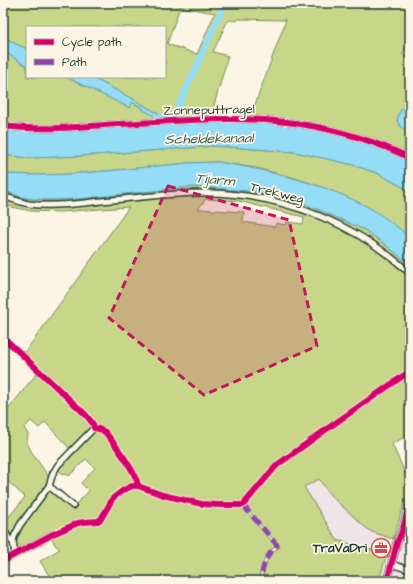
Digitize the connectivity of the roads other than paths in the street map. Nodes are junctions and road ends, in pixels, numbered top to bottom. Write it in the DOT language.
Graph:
graph roads {
  1 [pos="3,126"];
  2 [pos="410,158"];
  3 [pos="3,196"];
  4 [pos="410,274"];
  5 [pos="94,428"];
  6 [pos="49,486"];
  7 [pos="410,504"];
  8 [pos="73,506"];
  9 [pos="3,528"];
  10 [pos="53,534"];
  11 [pos="13,542"];
  12 [pos="15,554"];
  13 [pos="3,561"];
  14 [pos="391,564"];
  15 [pos="410,570"];
  16 [pos="387,581"];
  1 -- 2 [label="street, Zonneputtragel"];
  3 -- 4 [label="street, Trekweg"];
  5 -- 6 [label="street"];
  6 -- 8 [label="street"];
  6 -- 11 [label="street"];
  7 -- 14 [label="main road"];
  9 -- 11 [label="street"];
  10 -- 12 [label="street"];
  11 -- 12 [label="street"];
  12 -- 13 [label="street"];
  14 -- 15 [label="street"];
  14 -- 16 [label="main road"];
}
